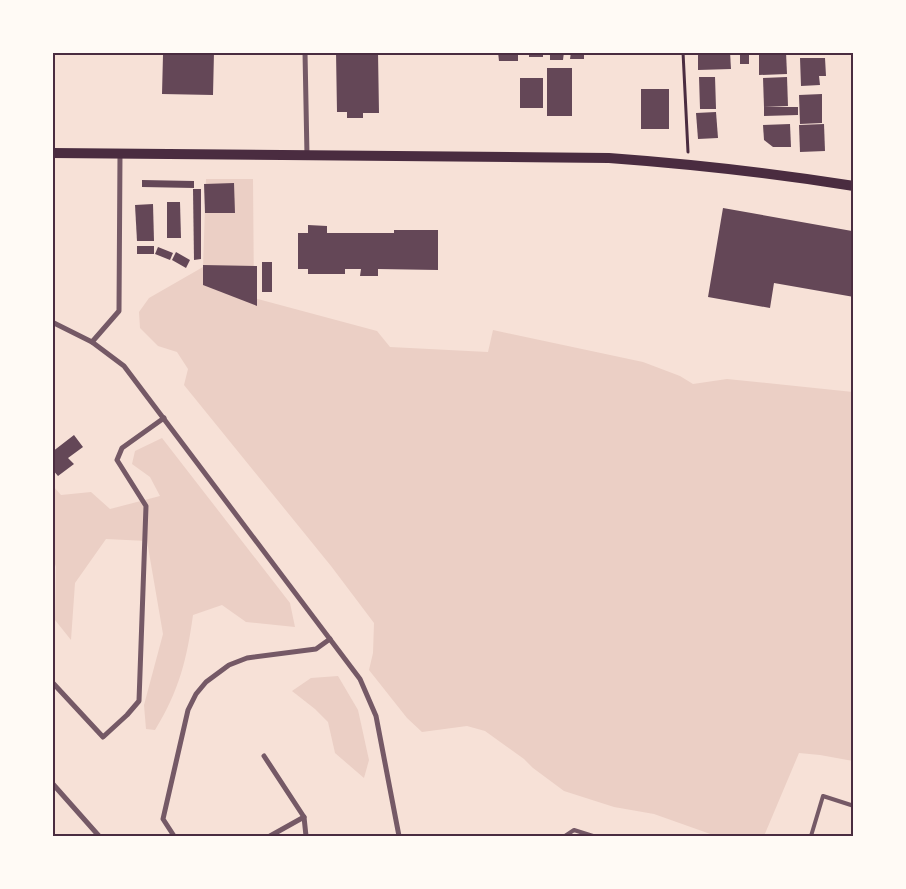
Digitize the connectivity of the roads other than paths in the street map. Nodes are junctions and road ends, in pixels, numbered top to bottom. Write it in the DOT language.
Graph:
graph roads {
  1 [pos="305,52"];
  2 [pos="52,153"];
  3 [pos="120,154"];
  4 [pos="307,156"];
  5 [pos="854,186"];
  6 [pos="52,322"];
  7 [pos="92,342"];
  8 [pos="164,418"];
  9 [pos="330,639"];
  10 [pos="52,682"];
  11 [pos="264,756"];
  12 [pos="52,783"];
  13 [pos="854,806"];
  14 [pos="304,817"];
  15 [pos="98,836"];
  16 [pos="174,836"];
  17 [pos="270,836"];
  18 [pos="306,836"];
  19 [pos="399,836"];
  20 [pos="566,836"];
  21 [pos="593,836"];
  22 [pos="811,836"];
  1 -- 4 [label="street"];
  2 -- 3 [label="main road"];
  3 -- 4 [label="main road"];
  3 -- 7 [label="street"];
  4 -- 5 [label="main road"];
  6 -- 7 [label="street"];
  7 -- 8 [label="street"];
  8 -- 9 [label="street"];
  8 -- 10 [label="street"];
  9 -- 16 [label="street"];
  9 -- 19 [label="street"];
  11 -- 14 [label="street"];
  12 -- 15 [label="street"];
  13 -- 22 [label="lane"];
  14 -- 17 [label="street"];
  14 -- 18 [label="street"];
  20 -- 21 [label="lane"];
}
